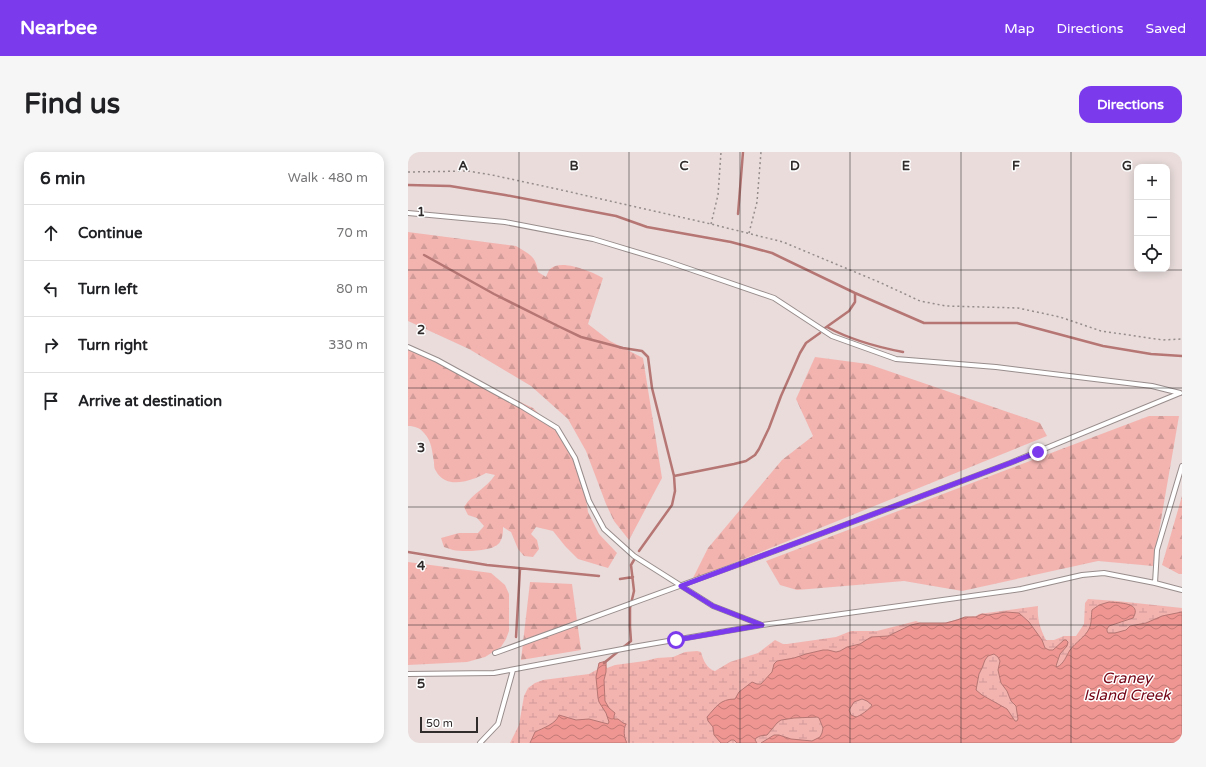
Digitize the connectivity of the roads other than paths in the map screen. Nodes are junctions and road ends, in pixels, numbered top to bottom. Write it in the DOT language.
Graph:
graph roads {
  1 [pos="408,213"];
  2 [pos="408,347"];
  3 [pos="1181,393"];
  4 [pos="1182,466"];
  5 [pos="1155,583"];
  6 [pos="681,586"];
  7 [pos="1182,590"];
  8 [pos="762,625"];
  9 [pos="495,653"];
  10 [pos="513,670"];
  11 [pos="408,674"];
  12 [pos="480,743"];
  1 -- 3 [label="lane"];
  2 -- 6 [label="lane"];
  3 -- 6 [label="lane"];
  4 -- 5 [label="lane"];
  5 -- 7 [label="lane"];
  5 -- 8 [label="lane"];
  6 -- 8 [label="lane"];
  6 -- 9 [label="lane"];
  8 -- 10 [label="lane"];
  10 -- 11 [label="lane"];
  10 -- 12 [label="lane"];
}
